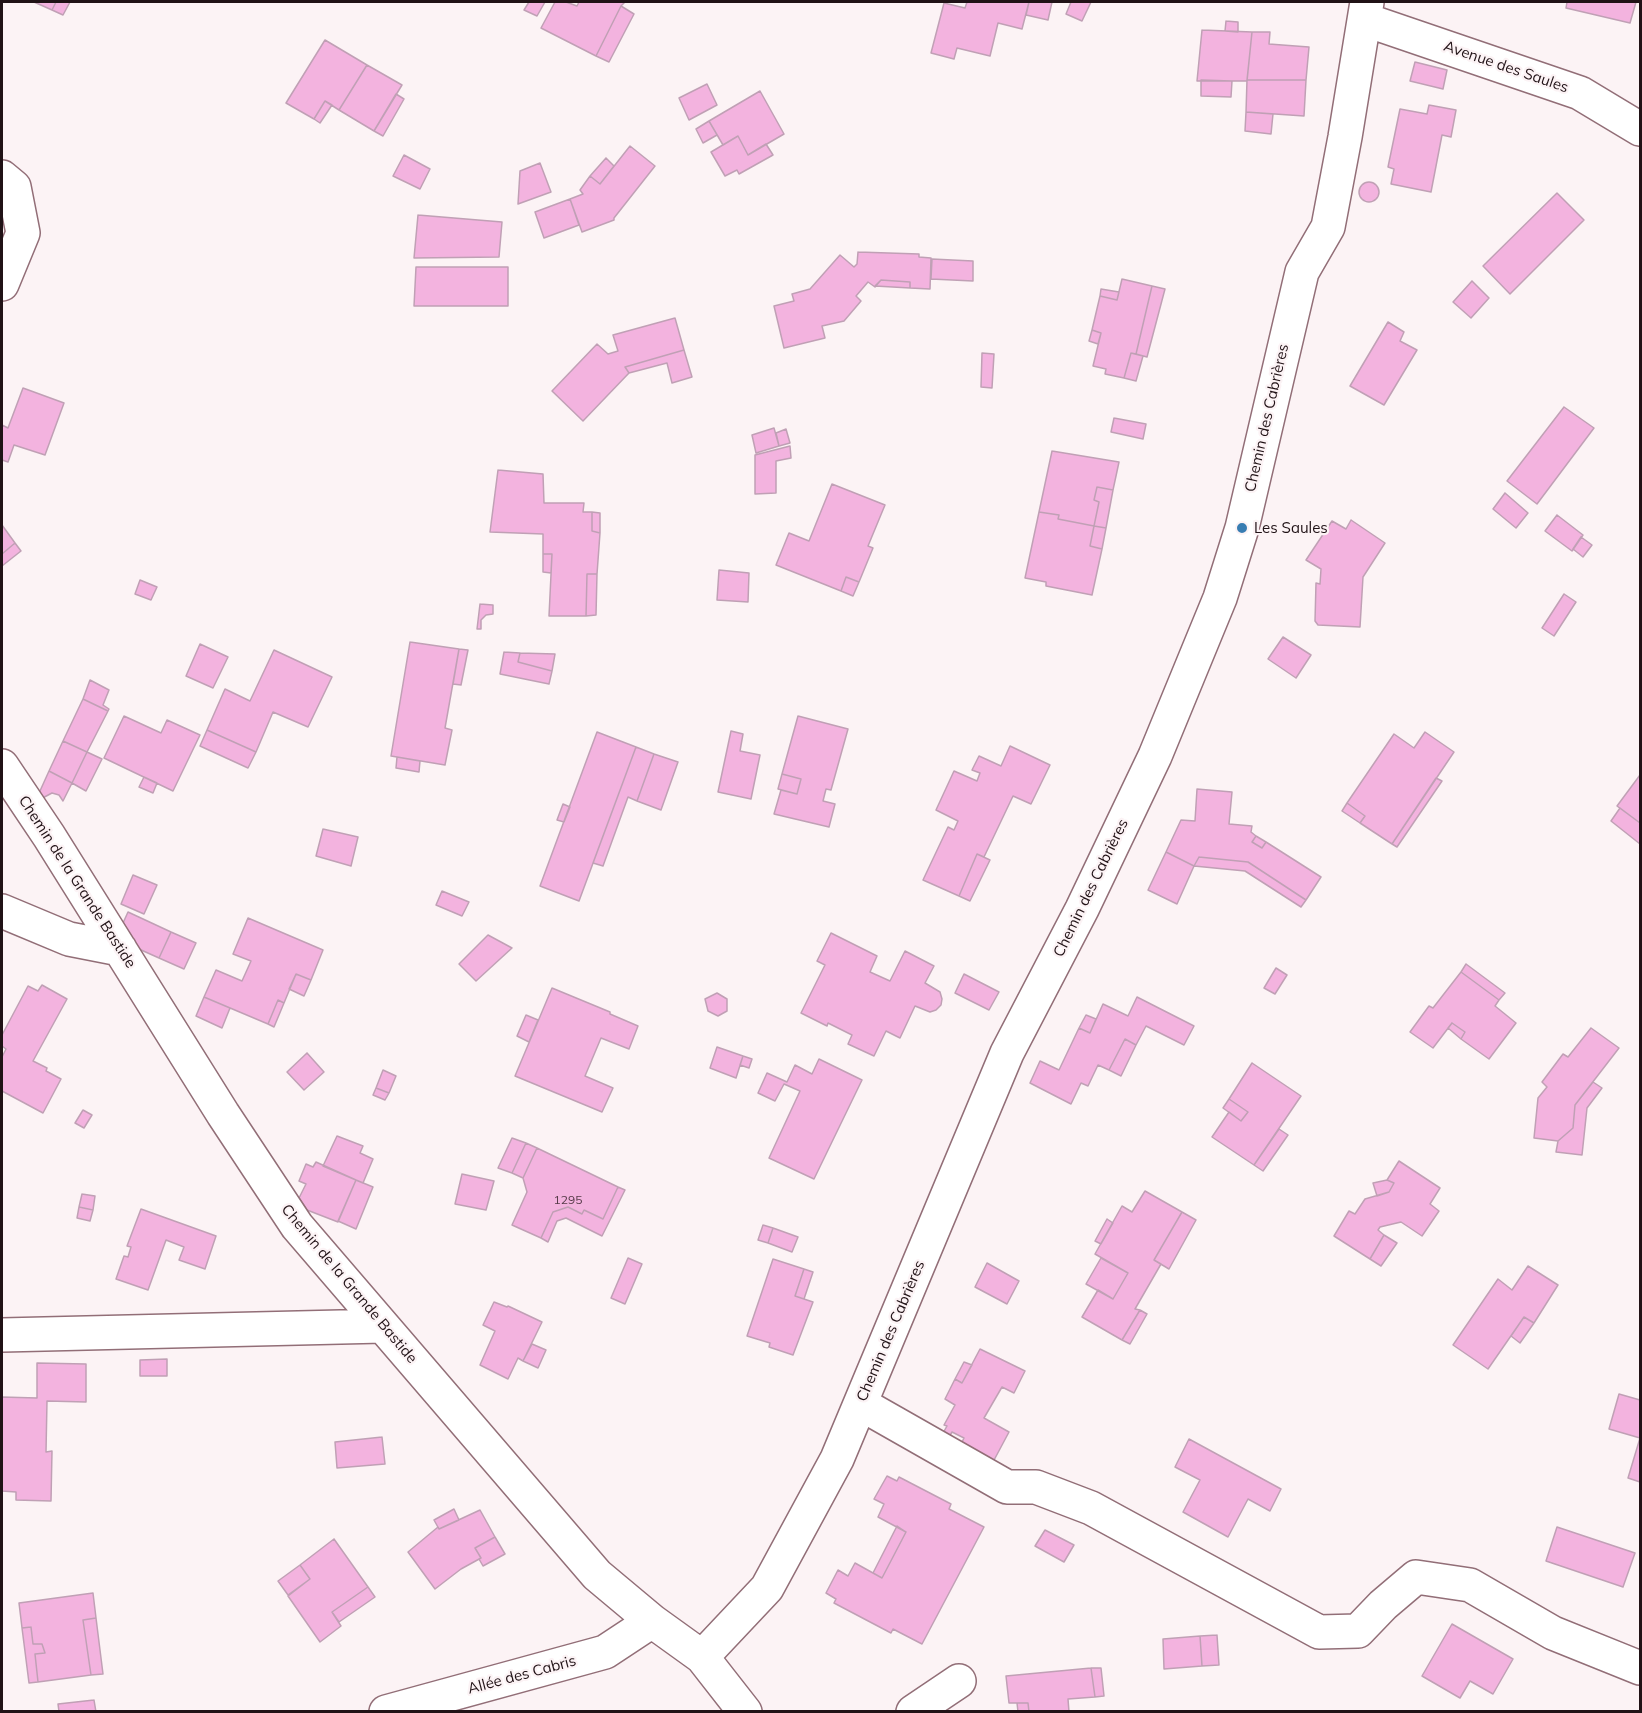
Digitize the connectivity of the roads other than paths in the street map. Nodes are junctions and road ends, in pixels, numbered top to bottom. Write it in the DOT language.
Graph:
graph roads {
  1 [pos="1366,11"];
  2 [pos="1641,129"];
  3 [pos="2,177"];
  4 [pos="2,284"];
  5 [pos="2,766"];
  6 [pos="2,911"];
  7 [pos="120,949"];
  8 [pos="383,1326"];
  9 [pos="2,1335"];
  10 [pos="861,1404"];
  11 [pos="652,1621"];
  12 [pos="702,1657"];
  13 [pos="1641,1668"];
  14 [pos="959,1681"];
  15 [pos="386,1712"];
  16 [pos="744,1712"];
  17 [pos="913,1712"];
  1 -- 2 [label="street, Avenue des Saules"];
  1 -- 10 [label="street, Chemin des Cabrières"];
  3 -- 4 [label="street"];
  5 -- 7 [label="street, Chemin de la Grande Bastide"];
  6 -- 7 [label="street"];
  7 -- 8 [label="street, Chemin de la Grande Bastide"];
  8 -- 9 [label="street"];
  8 -- 11 [label="street, Chemin de la Grande Bastide"];
  10 -- 12 [label="street, Chemin des Cabrières"];
  10 -- 13 [label="street"];
  11 -- 12 [label="street, Chemin de la Grande Bastide"];
  11 -- 15 [label="street, Allée des Cabris"];
  12 -- 16 [label="street"];
  14 -- 17 [label="street"];
}
